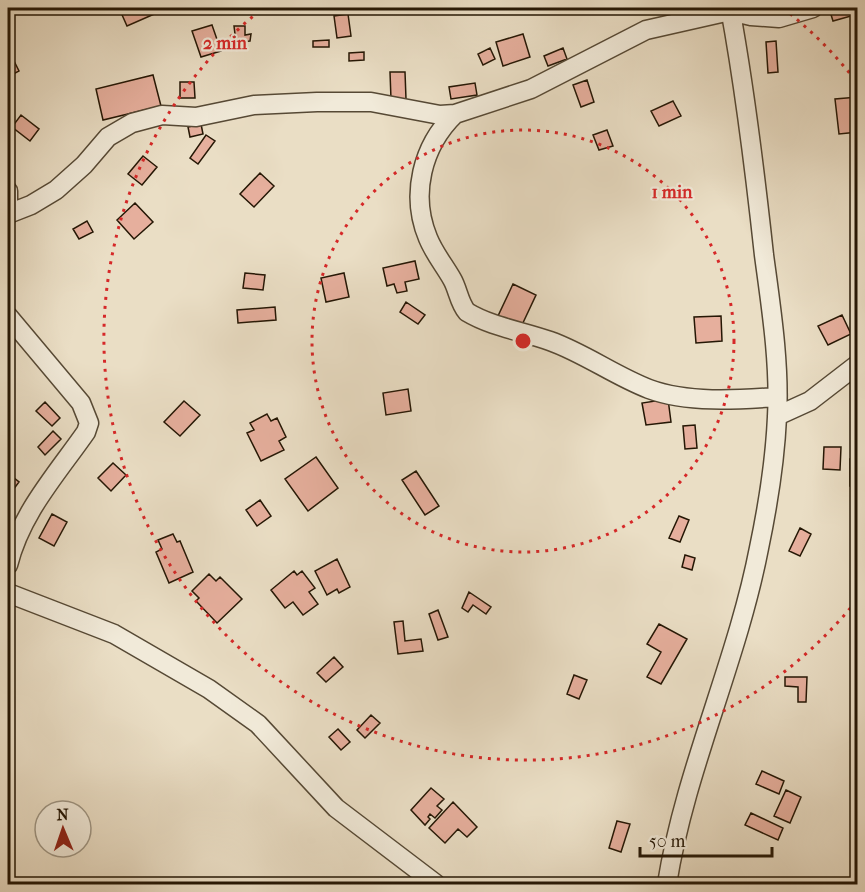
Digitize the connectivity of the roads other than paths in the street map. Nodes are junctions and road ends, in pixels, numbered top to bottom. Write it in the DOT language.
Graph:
graph roads {
  1 [pos="813,8"];
  2 [pos="730,9"];
  3 [pos="455,114"];
  4 [pos="8,191"];
  5 [pos="8,214"];
  6 [pos="8,316"];
  7 [pos="858,364"];
  8 [pos="777,397"];
  9 [pos="777,416"];
  10 [pos="8,565"];
  11 [pos="8,593"];
  12 [pos="436,885"];
  13 [pos="667,885"];
  1 -- 2 [label="street"];
  2 -- 3 [label="street"];
  2 -- 8 [label="street"];
  3 -- 5 [label="street"];
  3 -- 8 [label="street"];
  4 -- 5 [label="street"];
  6 -- 10 [label="street"];
  7 -- 9 [label="street"];
  8 -- 9 [label="street"];
  9 -- 13 [label="street"];
  11 -- 12 [label="street"];
}
